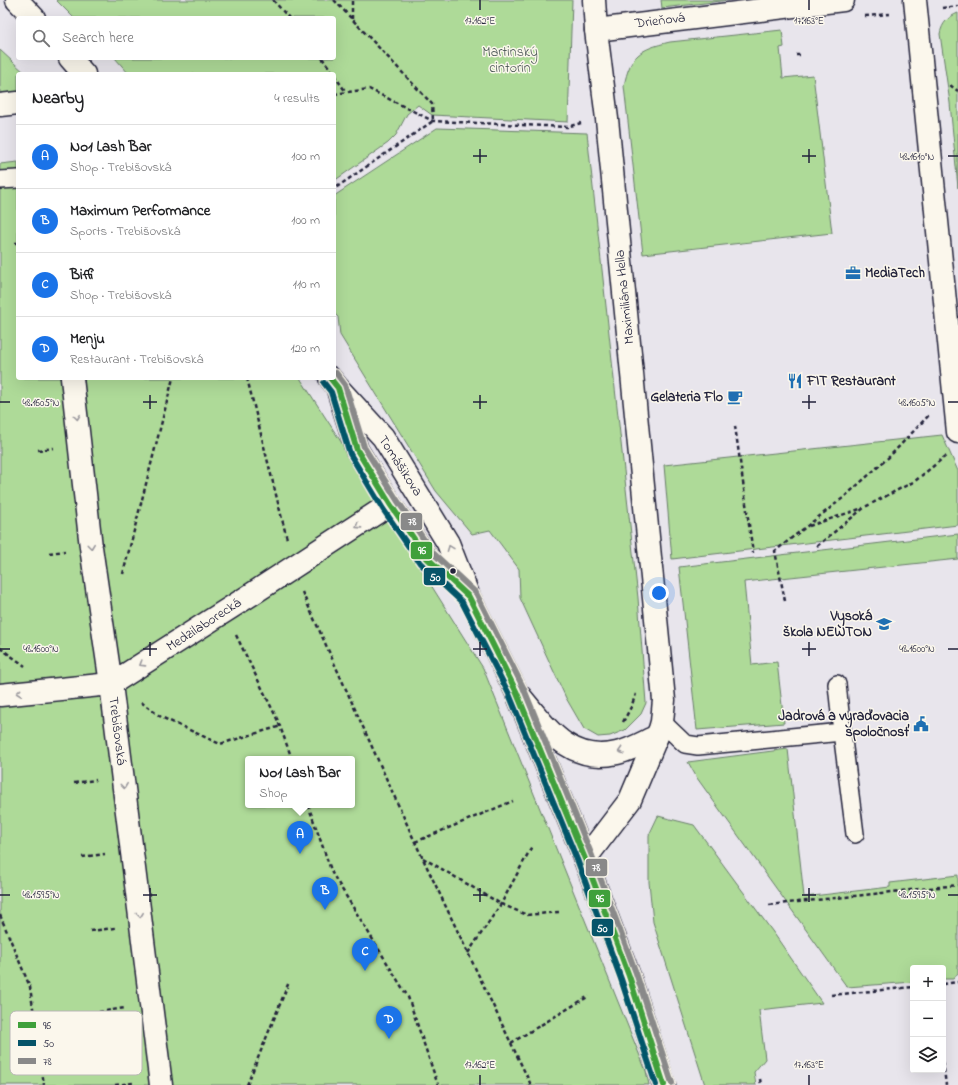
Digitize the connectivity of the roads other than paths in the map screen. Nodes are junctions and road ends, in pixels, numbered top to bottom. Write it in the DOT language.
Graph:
graph roads {
  1 [pos="17,0"];
  2 [pos="594,0"];
  3 [pos="843,0"];
  4 [pos="915,0"];
  5 [pos="32,16"];
  6 [pos="596,30"];
  7 [pos="72,60"];
  8 [pos="82,72"];
  9 [pos="16,103"];
  10 [pos="0,105"];
  11 [pos="16,179"];
  12 [pos="0,180"];
  13 [pos="72,380"];
  14 [pos="334,383"];
  15 [pos="955,441"];
  16 [pos="390,504"];
  17 [pos="469,597"];
  18 [pos="111,684"];
  19 [pos="837,684"];
  20 [pos="516,691"];
  21 [pos="0,695"];
  22 [pos="660,729"];
  23 [pos="842,732"];
  24 [pos="855,834"];
  25 [pos="585,859"];
  26 [pos="659,1084"];
  27 [pos="161,1085"];
  1 -- 5 [label="street"];
  2 -- 6 [label="street, Maximiliána Hella"];
  3 -- 6 [label="street, Drieňová"];
  4 -- 15 [label="street"];
  6 -- 22 [label="street, Maximiliána Hella"];
  7 -- 8 [label="street"];
  9 -- 10 [label="street"];
  11 -- 12 [label="lane"];
  13 -- 18 [label="street, Trebišovská, one-way"];
  14 -- 16 [label="street, Tomášikova"];
  17 -- 14 [label="street, Tomášikova, one-way"];
  16 -- 17 [label="street, Tomášikova"];
  16 -- 18 [label="street, Medzilaborecká, one-way"];
  17 -- 20 [label="street, Tomášikova"];
  18 -- 21 [label="street, Medzilaborecká, one-way"];
  18 -- 27 [label="street, Trebišovská, one-way"];
  19 -- 23 [label="lane"];
  22 -- 20 [label="street, one-way"];
  20 -- 25 [label="street, Tomášikova"];
  22 -- 23 [label="lane"];
  22 -- 25 [label="street, Maximiliána Hella"];
  23 -- 24 [label="lane"];
  25 -- 26 [label="street, Tomášikova"];
}
